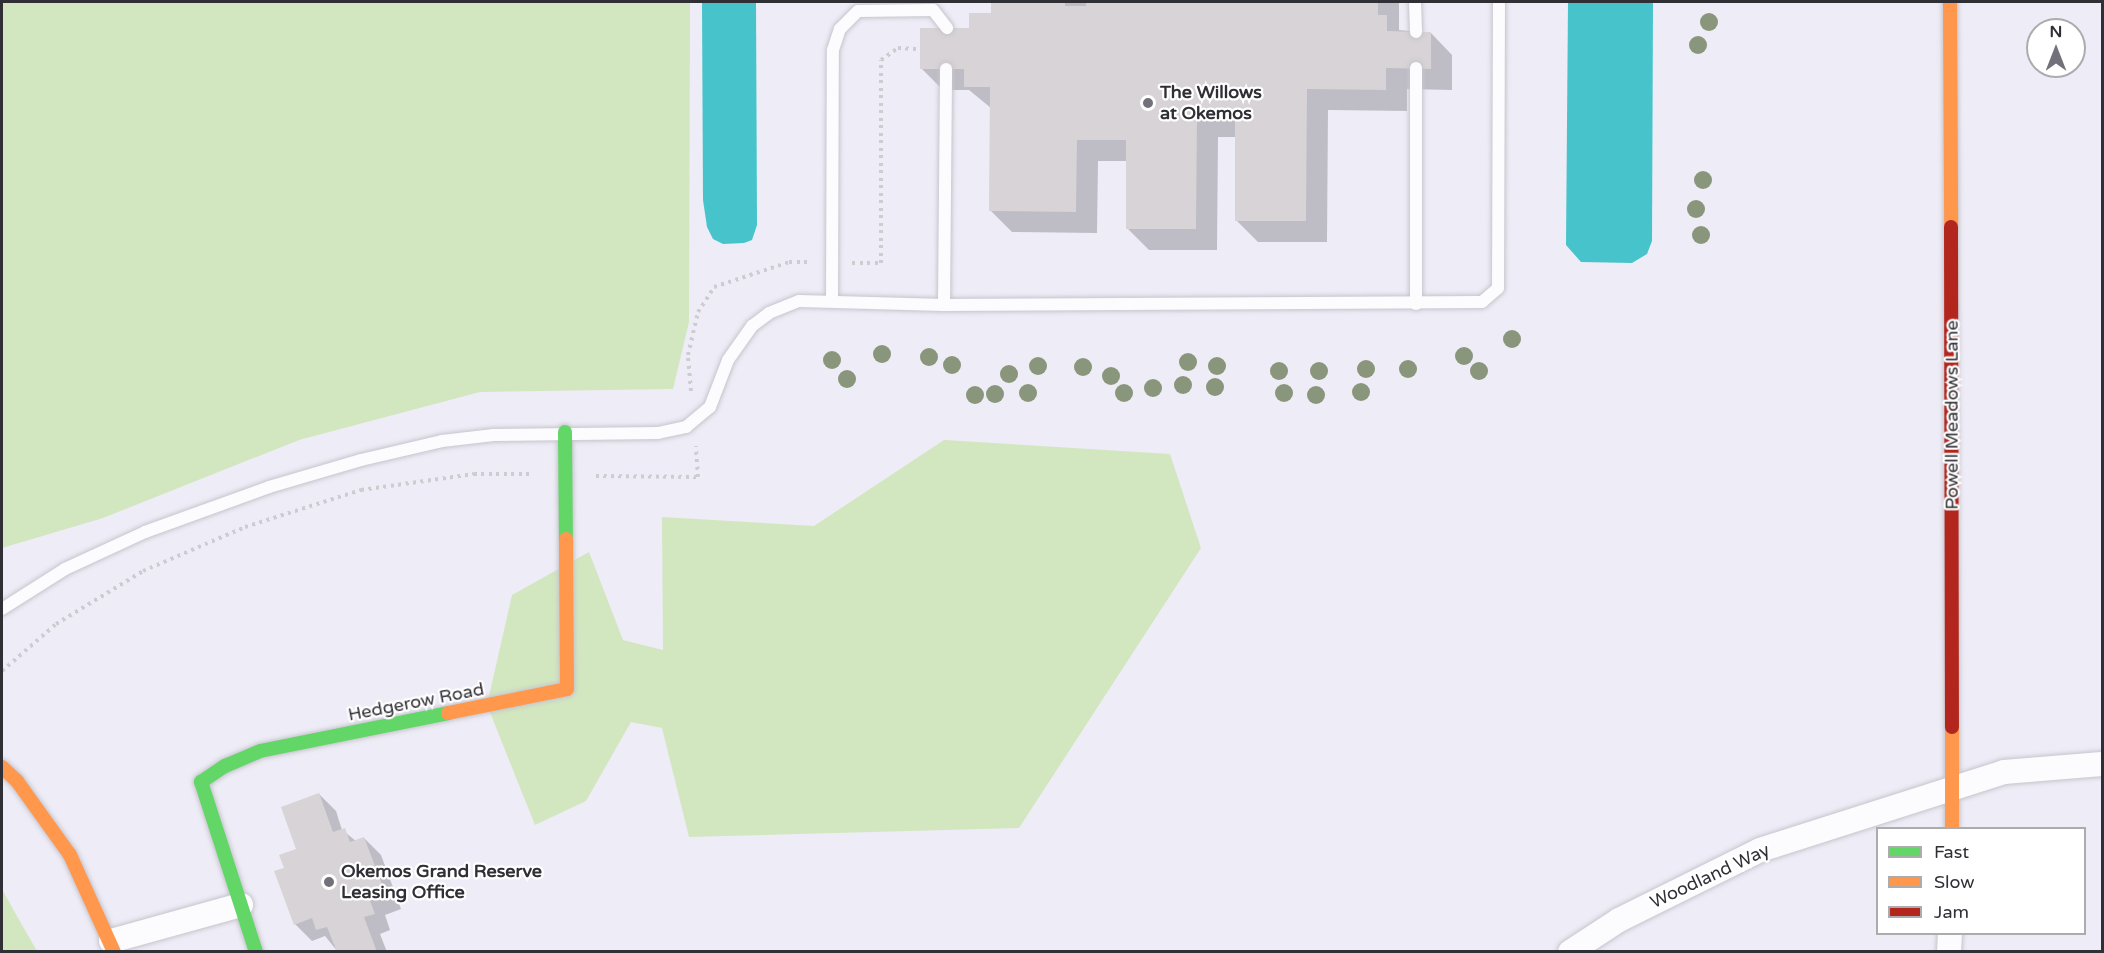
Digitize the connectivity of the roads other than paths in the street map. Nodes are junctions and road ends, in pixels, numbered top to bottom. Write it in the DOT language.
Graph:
graph roads {
  1 [pos="1415,2"];
  2 [pos="1499,2"];
  3 [pos="1950,2"];
  4 [pos="946,28"];
  5 [pos="1416,32"];
  6 [pos="1416,68"];
  7 [pos="946,69"];
  8 [pos="832,301"];
  9 [pos="1416,304"];
  10 [pos="944,305"];
  11 [pos="565,432"];
  12 [pos="2,609"];
  13 [pos="2103,764"];
  14 [pos="2,767"];
  15 [pos="1953,788"];
  16 [pos="1952,827"];
  17 [pos="241,905"];
  18 [pos="1950,935"];
  19 [pos="112,946"];
  20 [pos="256,951"];
  21 [pos="1570,951"];
  22 [pos="1949,951"];
  1 -- 5 [label="lane"];
  2 -- 9 [label="lane"];
  3 -- 15 [label="street, Powell Meadows Lane"];
  4 -- 8 [label="lane"];
  6 -- 9 [label="lane"];
  7 -- 10 [label="lane"];
  8 -- 10 [label="lane"];
  8 -- 11 [label="lane"];
  9 -- 10 [label="lane"];
  11 -- 12 [label="lane"];
  11 -- 17 [label="street, Hedgerow Road"];
  13 -- 15 [label="street, Woodland Way"];
  14 -- 19 [label="street"];
  15 -- 16 [label="street, Powell Meadows Lane"];
  15 -- 21 [label="street, Woodland Way"];
  17 -- 19 [label="street"];
  17 -- 20 [label="street, Hedgerow Road"];
  18 -- 22 [label="street"];
}
